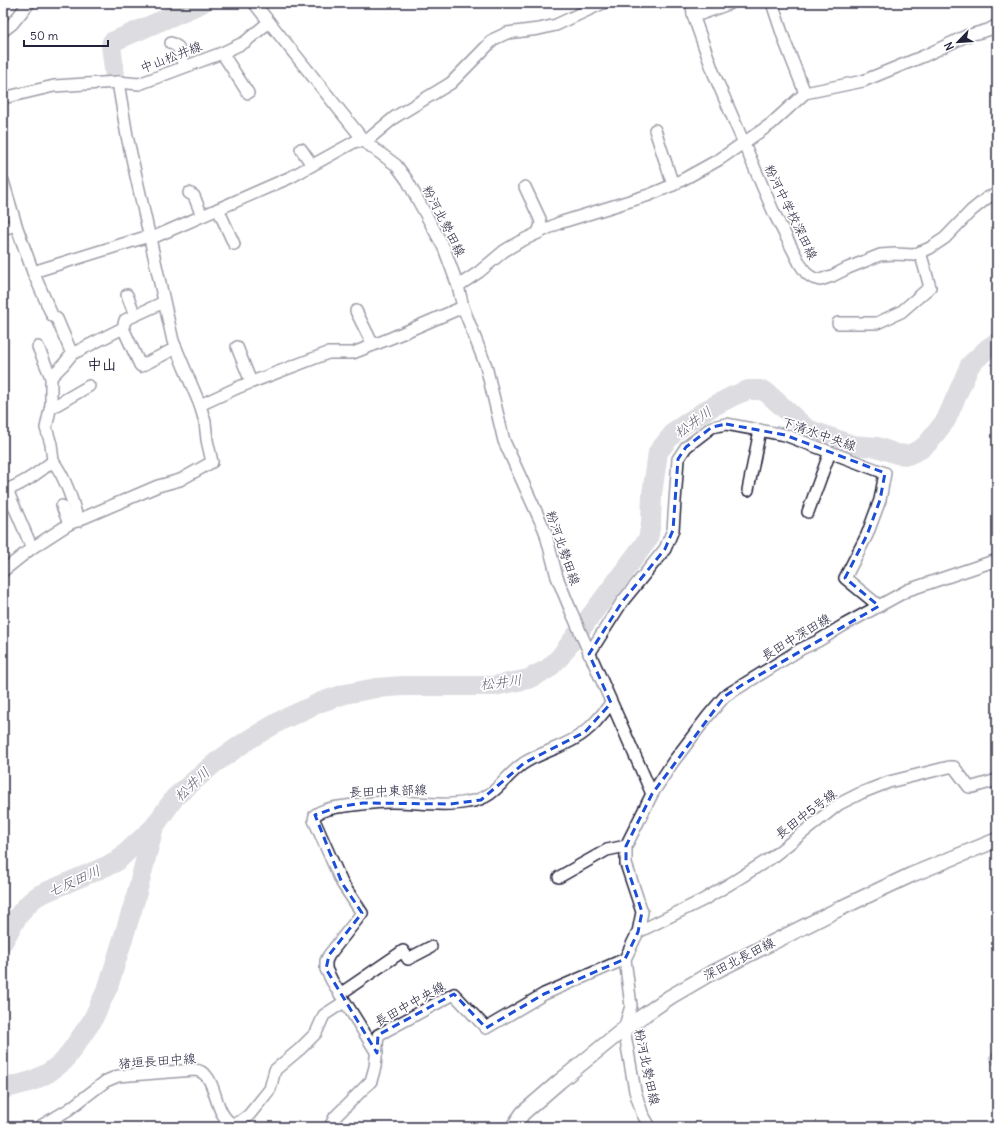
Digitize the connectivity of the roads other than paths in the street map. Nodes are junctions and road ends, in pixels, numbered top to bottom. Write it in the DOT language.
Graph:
graph roads {
  1 [pos="29,3"];
  2 [pos="254,3"];
  3 [pos="603,3"];
  4 [pos="692,3"];
  5 [pos="731,3"];
  6 [pos="772,3"];
  7 [pos="269,22"];
  8 [pos="997,25"];
  9 [pos="3,31"];
  10 [pos="171,43"];
  11 [pos="222,53"];
  12 [pos="184,66"];
  13 [pos="118,82"];
  14 [pos="248,93"];
  15 [pos="806,93"];
  16 [pos="3,98"];
  17 [pos="654,130"];
  18 [pos="365,142"];
  19 [pos="743,142"];
  20 [pos="301,149"];
  21 [pos="312,165"];
  22 [pos="3,181"];
  23 [pos="673,185"];
  24 [pos="525,186"];
  25 [pos="189,193"];
  26 [pos="997,194"];
  27 [pos="218,209"];
  28 [pos="202,216"];
  29 [pos="16,225"];
  30 [pos="3,229"];
  31 [pos="538,233"];
  32 [pos="149,236"];
  33 [pos="234,244"];
  34 [pos="920,252"];
  35 [pos="33,272"];
  36 [pos="458,286"];
  37 [pos="127,295"];
  38 [pos="164,302"];
  39 [pos="463,307"];
  40 [pos="356,311"];
  41 [pos="135,315"];
  42 [pos="838,323"];
  43 [pos="123,328"];
  44 [pos="373,345"];
  45 [pos="38,347"];
  46 [pos="176,348"];
  47 [pos="236,348"];
  48 [pos="72,354"];
  49 [pos="51,376"];
  50 [pos="251,382"];
  51 [pos="89,386"];
  52 [pos="200,405"];
  53 [pos="50,408"];
  54 [pos="760,430"];
  55 [pos="830,452"];
  56 [pos="53,460"];
  57 [pos="5,490"];
  58 [pos="748,490"];
  59 [pos="62,506"];
  60 [pos="808,512"];
  61 [pos="74,522"];
  62 [pos="32,548"];
  63 [pos="997,560"];
  64 [pos="3,571"];
  65 [pos="879,606"];
  66 [pos="588,651"];
  67 [pos="611,703"];
  68 [pos="997,780"];
  69 [pos="652,794"];
  70 [pos="997,840"];
  71 [pos="626,846"];
  72 [pos="559,877"];
  73 [pos="638,932"];
  74 [pos="431,947"];
  75 [pos="625,959"];
  76 [pos="342,998"];
  77 [pos="624,1029"];
  78 [pos="377,1053"];
  79 [pos="39,1127"];
  80 [pos="330,1127"];
  81 [pos="513,1127"];
  82 [pos="650,1127"];
  1 -- 9 [label="street"];
  2 -- 7 [label="street, 粉河北勢田線"];
  3 -- 18 [label="street"];
  4 -- 5 [label="street"];
  4 -- 19 [label="street, 粉河中学校深田線"];
  6 -- 15 [label="street"];
  7 -- 11 [label="street, 中山松井線"];
  7 -- 18 [label="street, 粉河北勢田線"];
  8 -- 15 [label="street"];
  10 -- 12 [label="street"];
  11 -- 12 [label="street, 中山松井線"];
  11 -- 14 [label="street"];
  12 -- 13 [label="street, 中山松井線"];
  13 -- 16 [label="street, 中山松井線"];
  13 -- 32 [label="street"];
  15 -- 19 [label="street"];
  17 -- 23 [label="street"];
  18 -- 21 [label="street"];
  18 -- 36 [label="street, 粉河北勢田線"];
  19 -- 23 [label="street"];
  19 -- 34 [label="street, 粉河中学校深田線"];
  20 -- 21 [label="street"];
  21 -- 27 [label="street"];
  22 -- 29 [label="street"];
  23 -- 31 [label="street"];
  24 -- 31 [label="street"];
  25 -- 28 [label="street"];
  26 -- 34 [label="street, 粉河中学校深田線"];
  27 -- 28 [label="street"];
  27 -- 33 [label="street"];
  28 -- 32 [label="street"];
  29 -- 30 [label="street"];
  29 -- 35 [label="street"];
  31 -- 36 [label="street"];
  32 -- 35 [label="street"];
  32 -- 38 [label="street"];
  34 -- 42 [label="street"];
  35 -- 48 [label="street"];
  36 -- 39 [label="street, 粉河北勢田線"];
  37 -- 41 [label="street"];
  38 -- 41 [label="street"];
  38 -- 46 [label="street"];
  39 -- 44 [label="street"];
  39 -- 66 [label="street, 粉河北勢田線"];
  40 -- 44 [label="street"];
  41 -- 43 [label="street"];
  43 -- 46 [label="street"];
  43 -- 48 [label="street"];
  44 -- 50 [label="street"];
  45 -- 49 [label="street"];
  46 -- 52 [label="street"];
  47 -- 50 [label="street"];
  48 -- 49 [label="street"];
  49 -- 53 [label="street"];
  50 -- 52 [label="street"];
  51 -- 53 [label="street"];
  52 -- 61 [label="street"];
  53 -- 56 [label="street"];
  54 -- 55 [label="street, 下清水中央線"];
  54 -- 58 [label="street"];
  54 -- 66 [label="street, 下清水中央線"];
  55 -- 60 [label="street"];
  55 -- 65 [label="street, 下清水中央線"];
  56 -- 57 [label="street"];
  56 -- 61 [label="street"];
  57 -- 62 [label="street"];
  59 -- 61 [label="street"];
  61 -- 62 [label="street"];
  62 -- 64 [label="street"];
  63 -- 65 [label="street, 長田中深田線"];
  65 -- 69 [label="street, 長田中深田線"];
  66 -- 67 [label="street, 粉河北勢田線"];
  67 -- 69 [label="street, 粉河北勢田線"];
  67 -- 76 [label="street, 長田中東部線"];
  68 -- 73 [label="street, 長田中5号線"];
  69 -- 71 [label="street"];
  70 -- 77 [label="street, 深田北長田線"];
  71 -- 72 [label="street"];
  71 -- 73 [label="street"];
  73 -- 75 [label="street"];
  74 -- 76 [label="street"];
  75 -- 77 [label="street, 粉河北勢田線"];
  75 -- 78 [label="street, 長田中中央線"];
  76 -- 78 [label="street, 長田中東部線"];
  76 -- 79 [label="street, 猪垣長田中線"];
  77 -- 81 [label="street, 深田北長田線"];
  77 -- 82 [label="street, 粉河北勢田線"];
  78 -- 80 [label="street, 長田中中央線"];
}
